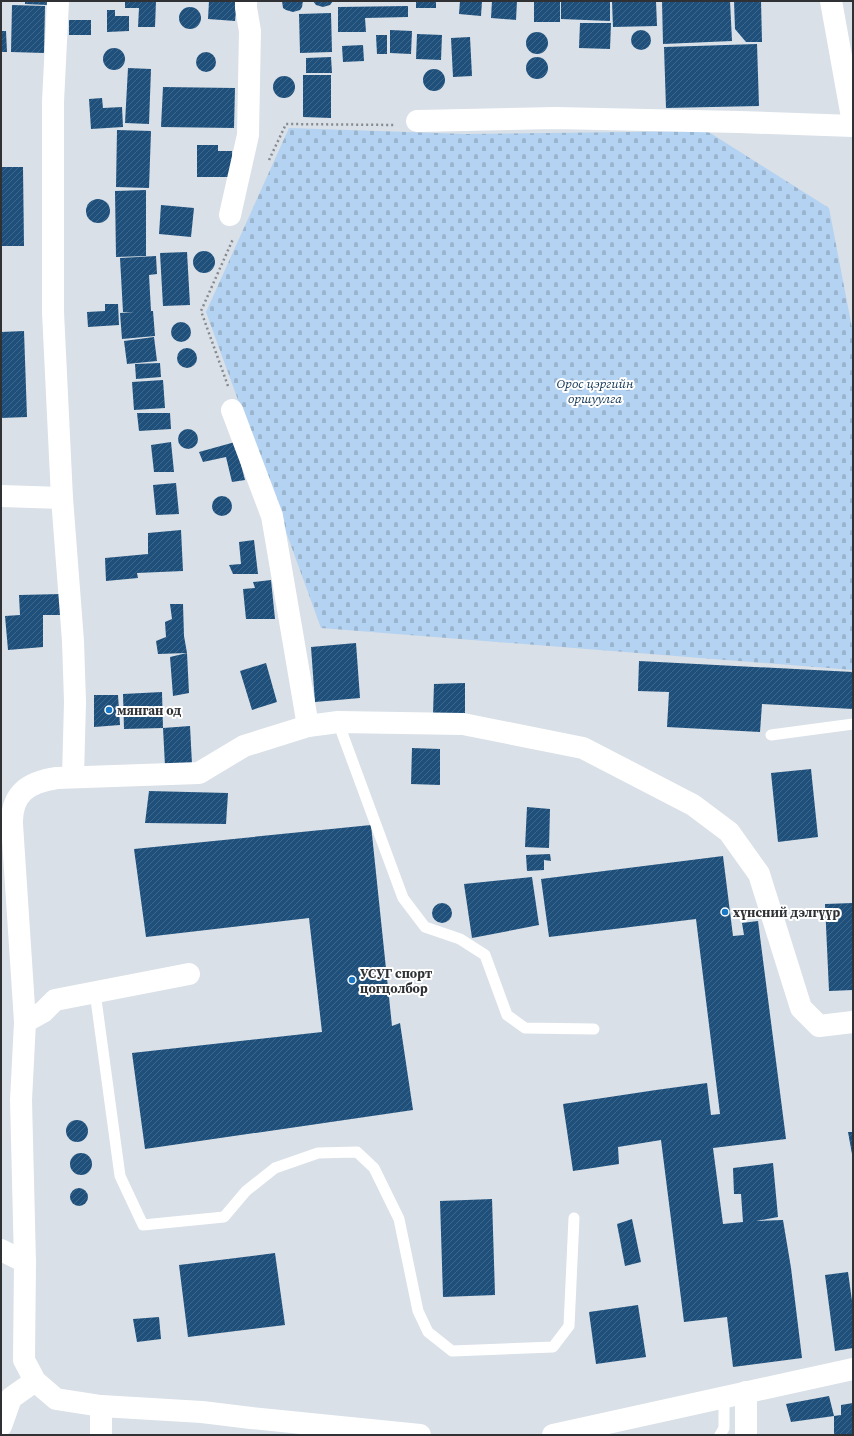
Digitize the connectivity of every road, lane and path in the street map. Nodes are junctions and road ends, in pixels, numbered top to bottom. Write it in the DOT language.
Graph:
graph roads {
  1 [pos="58,1"];
  2 [pos="246,1"];
  3 [pos="831,1"];
  4 [pos="417,121"];
  5 [pos="853,125"];
  6 [pos="267,163"];
  7 [pos="233,224"];
  8 [pos="232,410"];
  9 [pos="1,496"];
  10 [pos="62,498"];
  11 [pos="338,722"];
  12 [pos="853,724"];
  13 [pos="308,726"];
  14 [pos="771,735"];
  15 [pos="73,777"];
  16 [pos="190,974"];
  17 [pos="95,992"];
  18 [pos="25,1022"];
  19 [pos="853,1022"];
  20 [pos="594,1029"];
  21 [pos="574,1218"];
  22 [pos="1,1250"];
  23 [pos="25,1262"];
  24 [pos="853,1369"];
  25 [pos="35,1381"];
  26 [pos="746,1392"];
  27 [pos="724,1398"];
  28 [pos="101,1406"];
  29 [pos="1,1426"];
  30 [pos="284,1428"];
  31 [pos="101,1435"];
  32 [pos="420,1435"];
  33 [pos="553,1435"];
  34 [pos="720,1435"];
  35 [pos="746,1435"];
  1 -- 10 [label="street"];
  2 -- 7 [label="street"];
  3 -- 5 [label="street"];
  4 -- 5 [label="street"];
  4 -- 6 [label="path"];
  7 -- 8 [label="path"];
  8 -- 13 [label="street"];
  9 -- 10 [label="street"];
  10 -- 15 [label="street"];
  11 -- 13 [label="street"];
  11 -- 19 [label="street"];
  11 -- 20 [label="lane"];
  12 -- 14 [label="lane"];
  13 -- 15 [label="street"];
  15 -- 18 [label="street"];
  16 -- 17 [label="street"];
  17 -- 18 [label="street"];
  17 -- 21 [label="lane"];
  18 -- 23 [label="street"];
  22 -- 23 [label="street"];
  23 -- 25 [label="street"];
  24 -- 26 [label="street"];
  25 -- 28 [label="street"];
  25 -- 29 [label="street"];
  26 -- 27 [label="street"];
  26 -- 35 [label="street"];
  27 -- 33 [label="street"];
  27 -- 34 [label="lane"];
  28 -- 30 [label="street"];
  28 -- 31 [label="street"];
  30 -- 32 [label="street"];
}
